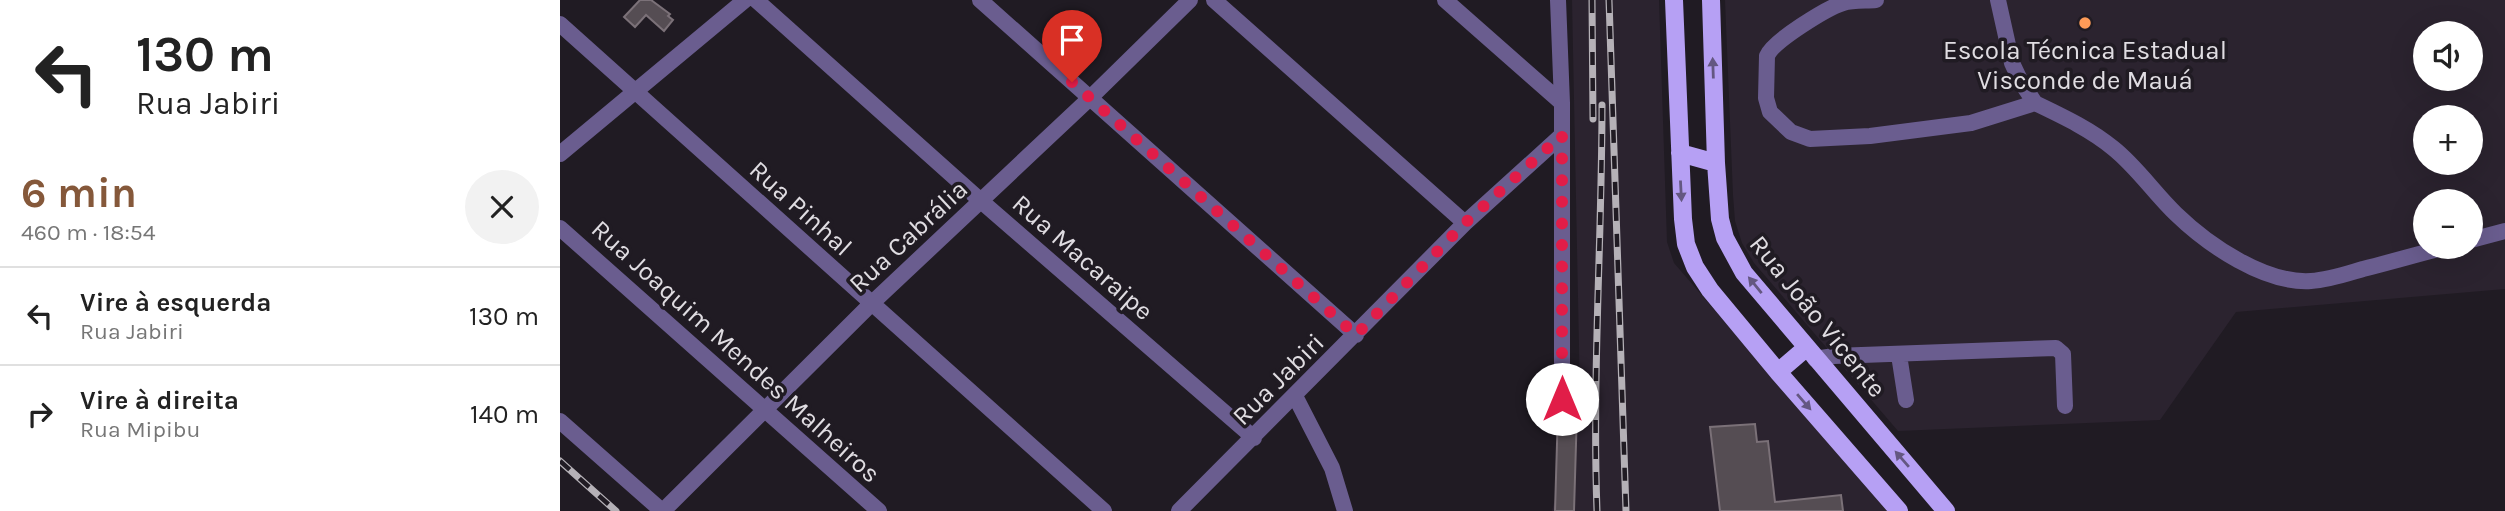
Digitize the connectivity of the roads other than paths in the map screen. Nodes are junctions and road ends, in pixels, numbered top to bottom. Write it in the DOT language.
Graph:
graph roads {
  1 [pos="745,0"];
  2 [pos="756,0"];
  3 [pos="980,0"];
  4 [pos="1190,0"];
  5 [pos="1214,0"];
  6 [pos="1445,0"];
  7 [pos="1558,0"];
  8 [pos="1674,0"];
  9 [pos="1711,0"];
  10 [pos="1876,0"];
  11 [pos="1998,0"];
  12 [pos="1842,2"];
  13 [pos="560,24"];
  14 [pos="635,92"];
  15 [pos="1090,98"];
  16 [pos="1562,103"];
  17 [pos="2035,103"];
  18 [pos="1562,135"];
  19 [pos="1680,153"];
  20 [pos="560,154"];
  21 [pos="1716,163"];
  22 [pos="981,201"];
  23 [pos="1465,223"];
  24 [pos="560,228"];
  25 [pos="2505,231"];
  26 [pos="2483,237"];
  27 [pos="2413,256"];
  28 [pos="871,304"];
  29 [pos="1356,335"];
  30 [pos="1810,353"];
  31 [pos="1899,355"];
  32 [pos="1778,372"];
  33 [pos="1296,396"];
  34 [pos="1562,399"];
  35 [pos="1906,400"];
  36 [pos="2065,405"];
  37 [pos="765,412"];
  38 [pos="560,421"];
  39 [pos="1254,438"];
  40 [pos="662,511"];
  41 [pos="879,511"];
  42 [pos="1104,511"];
  43 [pos="1179,511"];
  44 [pos="1345,511"];
  45 [pos="1899,511"];
  46 [pos="1946,511"];
  1 -- 14 [label="street"];
  2 -- 22 [label="street, Rua Macaraipe"];
  3 -- 15 [label="street"];
  4 -- 15 [label="street, Rua Cabrália"];
  5 -- 23 [label="street"];
  6 -- 16 [label="street"];
  7 -- 16 [label="street"];
  8 -- 19 [label="main road"];
  21 -- 9 [label="main road, Rua João Vicente, one-way"];
  10 -- 12 [label="street"];
  11 -- 17 [label="street"];
  12 -- 17 [label="street"];
  13 -- 14 [label="street, Rua Pinhal"];
  14 -- 20 [label="street"];
  14 -- 28 [label="street, Rua Pinhal"];
  15 -- 22 [label="street, Rua Cabrália"];
  15 -- 29 [label="street"];
  16 -- 18 [label="street"];
  17 -- 27 [label="street"];
  18 -- 23 [label="street, Rua Jabiri"];
  18 -- 34 [label="street"];
  19 -- 21 [label="main road"];
  19 -- 32 [label="main road, one-way"];
  30 -- 21 [label="main road, Rua João Vicente, one-way"];
  22 -- 28 [label="street, Rua Cabrália"];
  22 -- 39 [label="street, Rua Macaraipe"];
  23 -- 29 [label="street, Rua Jabiri"];
  24 -- 37 [label="street, Rua Joaquim Mendes Malheiros"];
  25 -- 26 [label="street"];
  28 -- 37 [label="street, Rua Cabrália"];
  28 -- 42 [label="street, Rua Pinhal"];
  29 -- 33 [label="street, Rua Jabiri"];
  30 -- 31 [label="street"];
  30 -- 32 [label="main road"];
  46 -- 30 [label="main road, Rua João Vicente, one-way"];
  31 -- 35 [label="street"];
  31 -- 36 [label="street"];
  32 -- 45 [label="main road, one-way"];
  33 -- 39 [label="street, Rua Jabiri"];
  33 -- 44 [label="street"];
  37 -- 40 [label="street, Rua Cabrália"];
  37 -- 41 [label="street, Rua Joaquim Mendes Malheiros"];
  38 -- 40 [label="street"];
  39 -- 43 [label="street, Rua Jabiri"];
}
